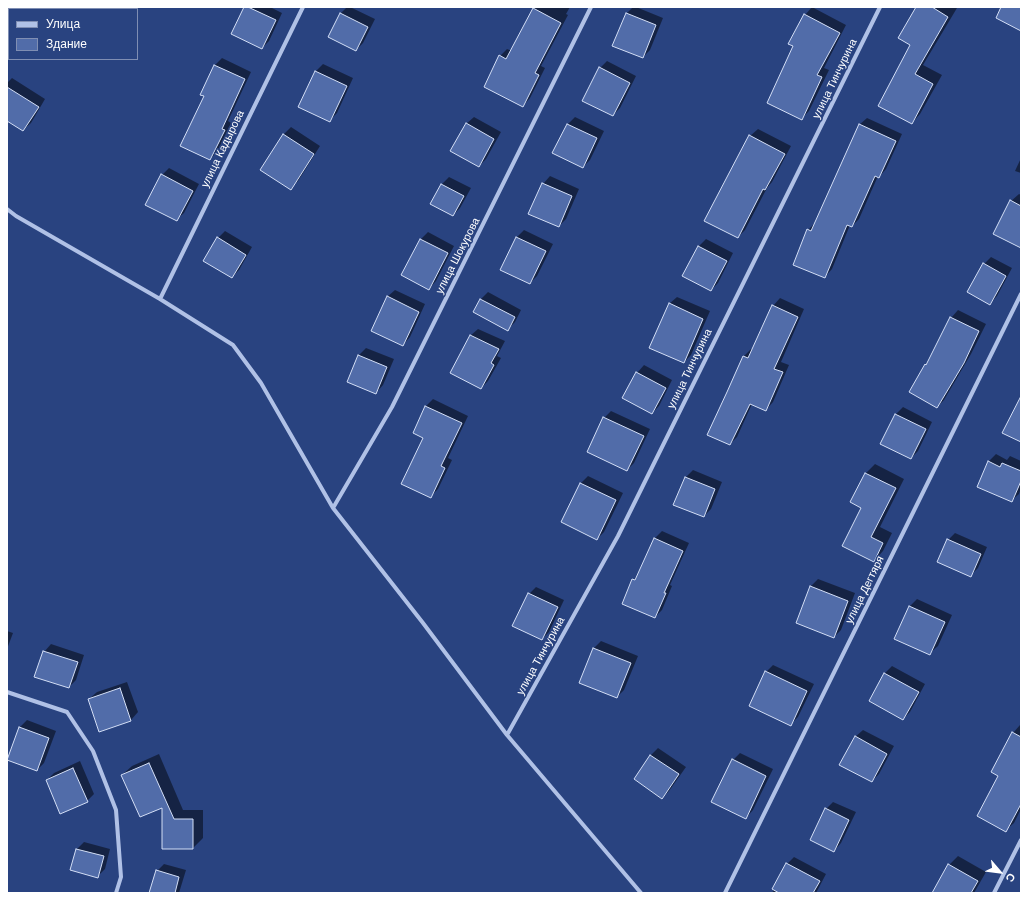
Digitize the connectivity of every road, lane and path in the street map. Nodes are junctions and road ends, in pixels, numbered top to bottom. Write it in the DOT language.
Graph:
graph roads {
  1 [pos="303,7"];
  2 [pos="592,7"];
  3 [pos="880,7"];
  4 [pos="7,209"];
  5 [pos="1021,294"];
  6 [pos="160,299"];
  7 [pos="333,508"];
  8 [pos="7,692"];
  9 [pos="507,735"];
  10 [pos="1021,840"];
  11 [pos="116,893"];
  12 [pos="641,893"];
  13 [pos="725,893"];
  14 [pos="994,893"];
  1 -- 6 [label="street, улица Кадырова"];
  2 -- 7 [label="street, улица Шокурова"];
  3 -- 9 [label="street, улица Тинчурина"];
  4 -- 6 [label="street"];
  5 -- 13 [label="street, улица Дегтяря"];
  6 -- 7 [label="street"];
  7 -- 9 [label="street"];
  8 -- 11 [label="street"];
  9 -- 12 [label="street"];
  10 -- 14 [label="street"];
}
